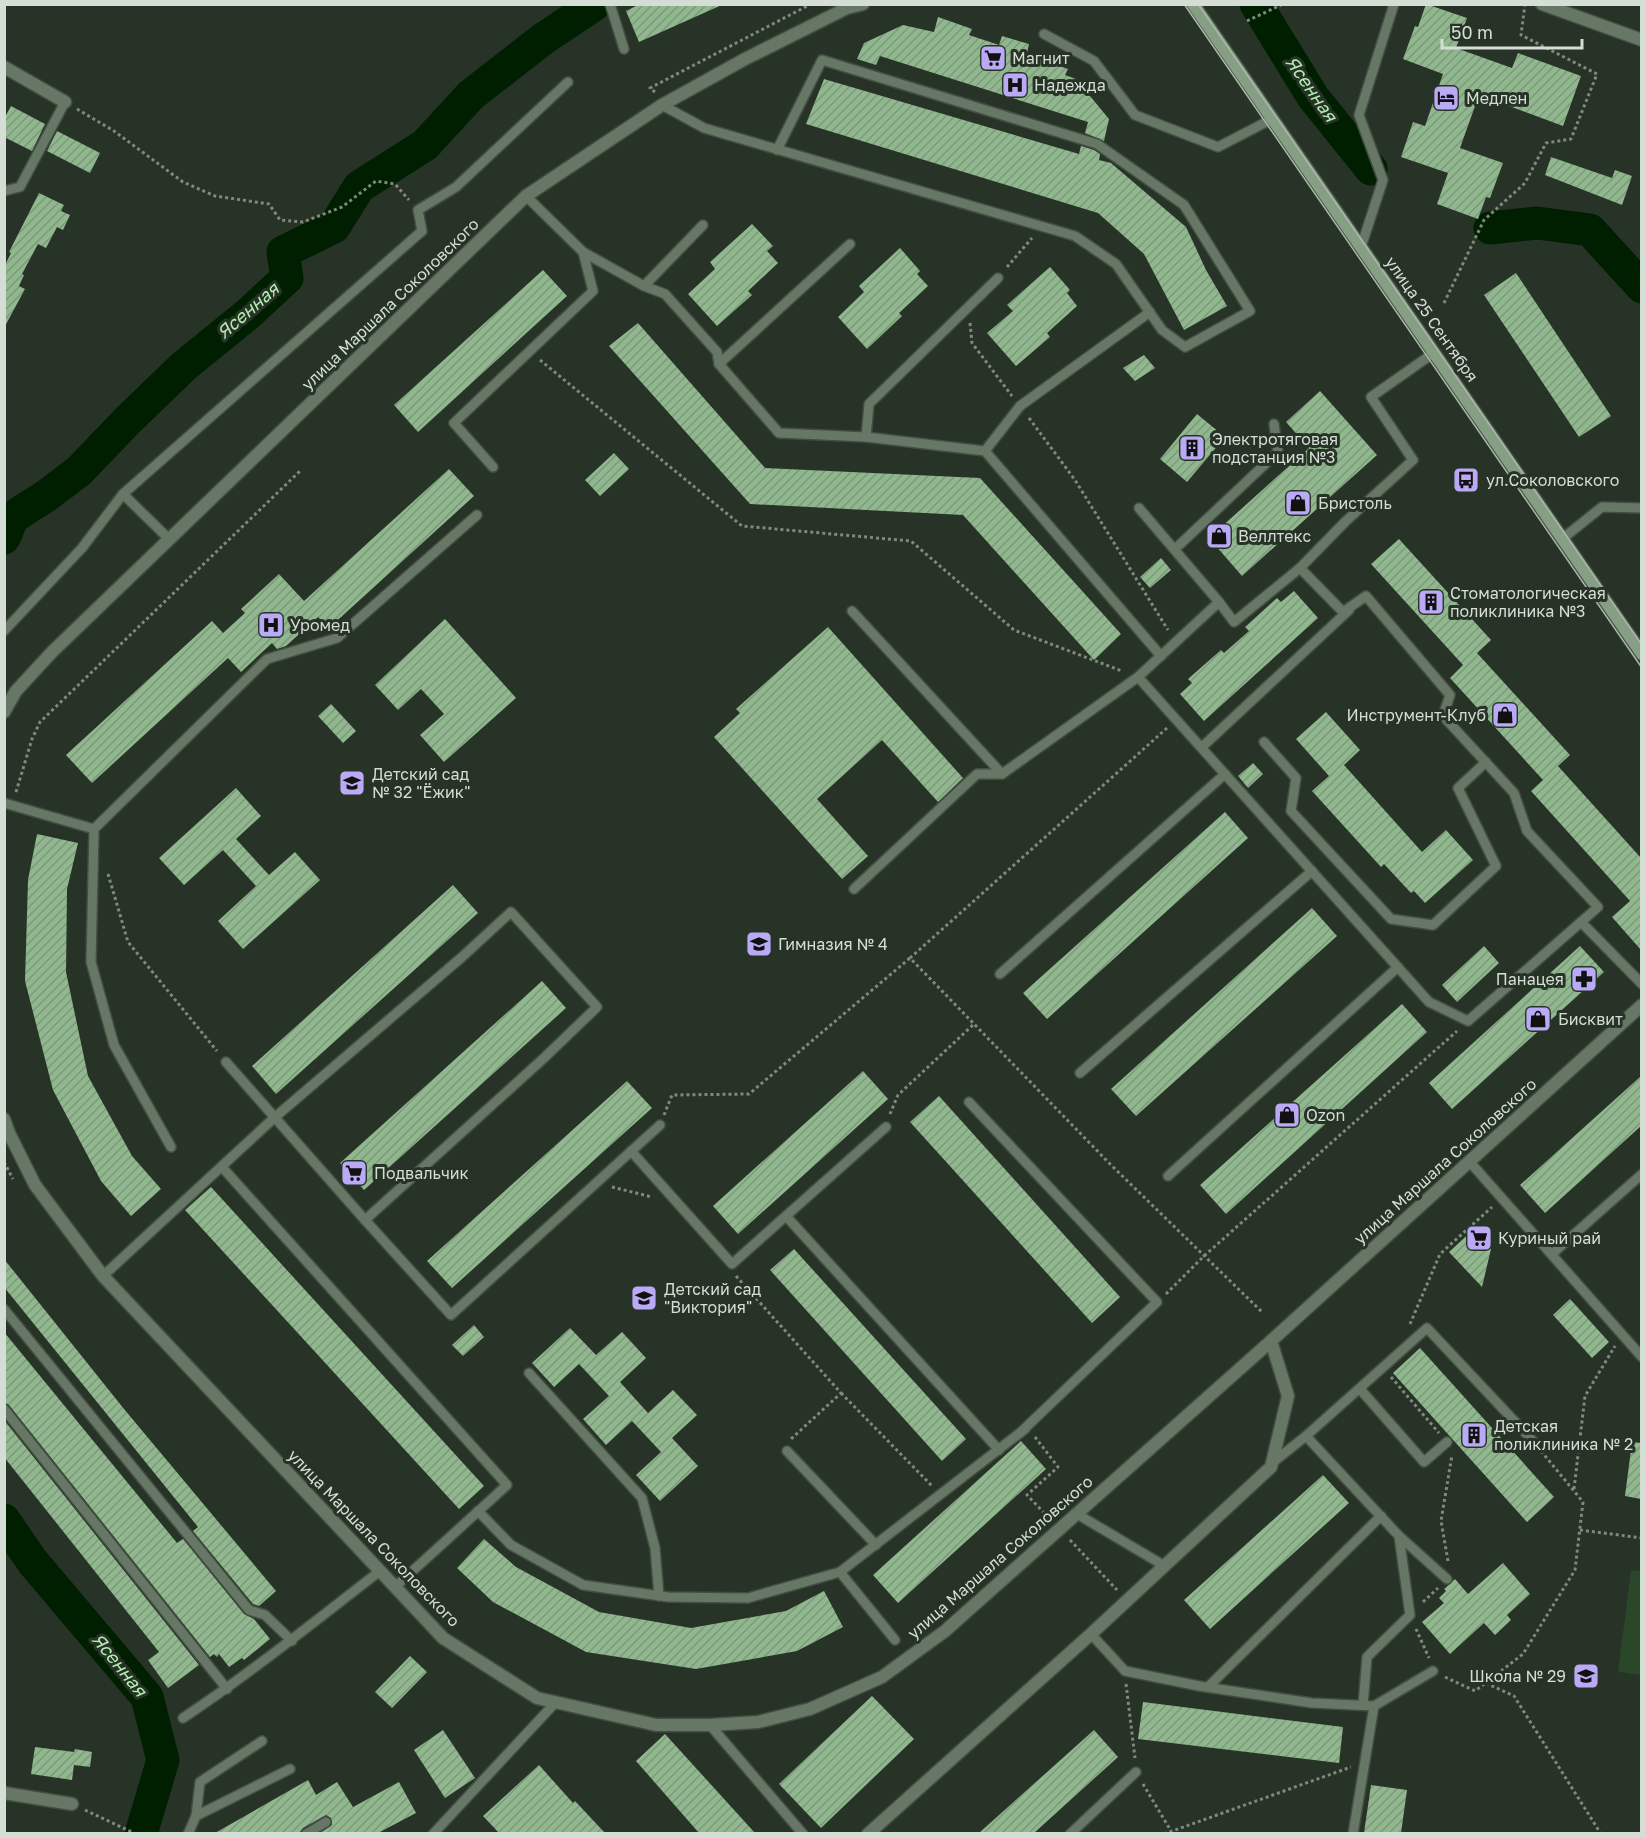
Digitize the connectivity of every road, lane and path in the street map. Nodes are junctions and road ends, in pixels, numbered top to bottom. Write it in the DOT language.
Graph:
graph roads {
  1 [pos="610,4"];
  2 [pos="863,4"];
  3 [pos="1193,4"];
  4 [pos="1283,4"];
  5 [pos="1394,4"];
  6 [pos="1525,4"];
  7 [pos="1542,4"];
  8 [pos="1248,20"];
  9 [pos="1044,34"];
  10 [pos="1641,40"];
  11 [pos="624,49"];
  12 [pos="4,67"];
  13 [pos="568,82"];
  14 [pos="65,102"];
  15 [pos="662,105"];
  16 [pos="1272,119"];
  17 [pos="777,150"];
  18 [pos="4,191"];
  19 [pos="526,195"];
  20 [pos="418,210"];
  21 [pos="703,225"];
  22 [pos="1042,226"];
  23 [pos="850,244"];
  24 [pos="1362,247"];
  25 [pos="583,252"];
  26 [pos="998,278"];
  27 [pos="644,286"];
  28 [pos="1444,303"];
  29 [pos="968,307"];
  30 [pos="1150,312"];
  31 [pos="530,351"];
  32 [pos="1435,352"];
  33 [pos="719,364"];
  34 [pos="1020,406"];
  35 [pos="1274,424"];
  36 [pos="866,437"];
  37 [pos="985,451"];
  38 [pos="493,467"];
  39 [pos="300,471"];
  40 [pos="123,494"];
  41 [pos="1138,508"];
  42 [pos="1641,508"];
  43 [pos="477,515"];
  44 [pos="169,539"];
  45 [pos="1562,539"];
  46 [pos="1174,549"];
  47 [pos="1300,568"];
  48 [pos="1359,601"];
  49 [pos="1220,602"];
  50 [pos="852,611"];
  51 [pos="4,631"];
  52 [pos="1175,642"];
  53 [pos="1641,654"];
  54 [pos="1161,656"];
  55 [pos="1138,677"];
  56 [pos="4,712"];
  57 [pos="1264,742"];
  58 [pos="1202,747"];
  59 [pos="1486,762"];
  60 [pos="1002,774"];
  61 [pos="1225,774"];
  62 [pos="8,804"];
  63 [pos="94,829"];
  64 [pos="1312,871"];
  65 [pos="108,874"];
  66 [pos="854,889"];
  67 [pos="1581,922"];
  68 [pos="910,958"];
  69 [pos="1398,967"];
  70 [pos="1000,974"];
  71 [pos="1641,984"];
  72 [pos="1641,1005"];
  73 [pos="1468,1021"];
  74 [pos="974,1024"];
  75 [pos="226,1062"];
  76 [pos="1080,1073"];
  77 [pos="969,1102"];
  78 [pos="274,1118"];
  79 [pos="4,1119"];
  80 [pos="660,1125"];
  81 [pos="886,1127"];
  82 [pos="171,1147"];
  83 [pos="631,1151"];
  84 [pos="1469,1161"];
  85 [pos="1111,1165"];
  86 [pos="222,1167"];
  87 [pos="1641,1174"];
  88 [pos="1168,1176"];
  89 [pos="596,1183"];
  90 [pos="1502,1197"];
  91 [pos="657,1198"];
  92 [pos="786,1216"];
  93 [pos="365,1220"];
  94 [pos="1552,1254"];
  95 [pos="1204,1256"];
  96 [pos="103,1276"];
  97 [pos="735,1276"];
  98 [pos="1157,1302"];
  99 [pos="4,1309"];
  100 [pos="1262,1312"];
  101 [pos="1409,1325"];
  102 [pos="1622,1334"];
  103 [pos="1271,1341"];
  104 [pos="1641,1357"];
  105 [pos="1383,1368"];
  106 [pos="529,1373"];
  107 [pos="1360,1389"];
  108 [pos="841,1393"];
  109 [pos="4,1409"];
  110 [pos="1024,1430"];
  111 [pos="1306,1436"];
  112 [pos="1533,1441"];
  113 [pos="1447,1442"];
  114 [pos="999,1450"];
  115 [pos="787,1451"];
  116 [pos="1272,1463"];
  117 [pos="1574,1490"];
  118 [pos="940,1495"];
  119 [pos="478,1511"];
  120 [pos="1077,1514"];
  121 [pos="1381,1516"];
  122 [pos="1060,1529"];
  123 [pos="1580,1530"];
  124 [pos="1399,1536"];
  125 [pos="1641,1538"];
  126 [pos="876,1545"];
  127 [pos="1163,1565"];
  128 [pos="380,1571"];
  129 [pos="840,1572"];
  130 [pos="1447,1579"];
  131 [pos="395,1587"];
  132 [pos="659,1596"];
  133 [pos="1127,1600"];
  134 [pos="1410,1615"];
  135 [pos="1091,1634"];
  136 [pos="895,1640"];
  137 [pos="292,1641"];
  138 [pos="1125,1671"];
  139 [pos="1433,1671"];
  140 [pos="1486,1683"];
  141 [pos="1208,1687"];
  142 [pos="227,1689"];
  143 [pos="555,1703"];
  144 [pos="1363,1705"];
  145 [pos="1374,1706"];
  146 [pos="183,1718"];
  147 [pos="710,1725"];
  148 [pos="262,1741"];
  149 [pos="1365,1762"];
  150 [pos="290,1769"];
  151 [pos="1136,1773"];
  152 [pos="4,1793"];
  153 [pos="72,1804"];
  154 [pos="196,1816"];
  155 [pos="326,1821"];
  156 [pos="1171,1831"];
  157 [pos="136,1833"];
  158 [pos="188,1833"];
  159 [pos="306,1833"];
  160 [pos="434,1833"];
  161 [pos="803,1833"];
  162 [pos="868,1833"];
  163 [pos="1070,1833"];
  164 [pos="1164,1833"];
  165 [pos="1353,1833"];
  166 [pos="1601,1833"];
  1 -- 11 [label="lane"];
  2 -- 15 [label="street, улица Маршала Соколовского"];
  3 -- 16 [label="main road, улица 25 Сентября"];
  4 -- 8 [label="path"];
  5 -- 24 [label="lane"];
  6 -- 28 [label="path"];
  7 -- 10 [label="street"];
  9 -- 16 [label="lane"];
  12 -- 14 [label="street"];
  13 -- 20 [label="lane"];
  14 -- 18 [label="lane"];
  14 -- 20 [label="path"];
  15 -- 17 [label="lane"];
  15 -- 19 [label="street, улица Маршала Соколовского"];
  16 -- 24 [label="main road, улица 25 Сентября"];
  17 -- 22 [label="lane"];
  17 -- 30 [label="lane"];
  19 -- 25 [label="lane"];
  19 -- 44 [label="street, улица Маршала Соколовского"];
  20 -- 40 [label="lane"];
  21 -- 27 [label="lane"];
  22 -- 26 [label="path"];
  22 -- 30 [label="lane"];
  23 -- 33 [label="lane"];
  24 -- 32 [label="main road, улица 25 Сентября"];
  25 -- 27 [label="lane"];
  25 -- 31 [label="lane"];
  26 -- 29 [label="lane"];
  27 -- 33 [label="lane"];
  29 -- 34 [label="path"];
  29 -- 36 [label="lane"];
  30 -- 34 [label="lane"];
  31 -- 38 [label="lane"];
  31 -- 55 [label="path"];
  32 -- 45 [label="main road, улица 25 Сентября"];
  32 -- 47 [label="lane"];
  33 -- 36 [label="lane"];
  34 -- 37 [label="lane"];
  34 -- 52 [label="path"];
  35 -- 46 [label="lane"];
  36 -- 37 [label="lane"];
  37 -- 54 [label="lane"];
  39 -- 62 [label="path"];
  40 -- 44 [label="lane"];
  40 -- 51 [label="lane"];
  41 -- 46 [label="lane"];
  42 -- 45 [label="lane"];
  43 -- 63 [label="lane"];
  44 -- 56 [label="street, улица Маршала Соколовского"];
  45 -- 53 [label="main road, улица 25 Сентября"];
  46 -- 49 [label="lane"];
  47 -- 48 [label="lane"];
  47 -- 49 [label="lane"];
  48 -- 58 [label="lane"];
  48 -- 59 [label="lane"];
  49 -- 52 [label="lane"];
  50 -- 60 [label="lane"];
  52 -- 54 [label="lane"];
  54 -- 55 [label="lane"];
  55 -- 58 [label="lane"];
  55 -- 60 [label="lane"];
  57 -- 59 [label="lane"];
  58 -- 61 [label="lane"];
  59 -- 67 [label="lane"];
  60 -- 66 [label="lane"];
  61 -- 64 [label="lane"];
  61 -- 70 [label="lane"];
  62 -- 63 [label="lane"];
  63 -- 82 [label="lane"];
  64 -- 69 [label="lane"];
  64 -- 76 [label="lane"];
  65 -- 75 [label="path"];
  67 -- 71 [label="lane"];
  67 -- 73 [label="lane"];
  68 -- 80 [label="path"];
  69 -- 73 [label="lane"];
  69 -- 88 [label="lane"];
  72 -- 84 [label="street, улица Маршала Соколовского"];
  73 -- 95 [label="path"];
  74 -- 81 [label="path"];
  75 -- 78 [label="lane"];
  77 -- 98 [label="lane"];
  78 -- 86 [label="lane"];
  78 -- 93 [label="lane"];
  78 -- 93 [label="lane"];
  79 -- 96 [label="street, улица Маршала Соколовского"];
  80 -- 83 [label="lane"];
  81 -- 92 [label="lane"];
  83 -- 89 [label="lane"];
  83 -- 92 [label="lane"];
  84 -- 90 [label="lane"];
  84 -- 103 [label="street, улица Маршала Соколовского"];
  85 -- 95 [label="path"];
  86 -- 96 [label="lane"];
  86 -- 119 [label="lane"];
  87 -- 94 [label="lane"];
  89 -- 91 [label="path"];
  89 -- 93 [label="lane"];
  90 -- 94 [label="lane"];
  90 -- 101 [label="path"];
  92 -- 114 [label="lane"];
  94 -- 102 [label="lane"];
  95 -- 98 [label="path"];
  95 -- 100 [label="path"];
  96 -- 128 [label="street, улица Маршала Соколовского"];
  97 -- 108 [label="path"];
  98 -- 110 [label="lane"];
  99 -- 137 [label="lane"];
  102 -- 104 [label="lane"];
  102 -- 117 [label="path"];
  103 -- 116 [label="street"];
  103 -- 120 [label="street, улица Маршала Соколовского"];
  105 -- 107 [label="lane"];
  105 -- 112 [label="lane"];
  105 -- 113 [label="path"];
  106 -- 132 [label="lane"];
  107 -- 111 [label="lane"];
  107 -- 113 [label="lane"];
  108 -- 115 [label="path"];
  108 -- 118 [label="path"];
  109 -- 142 [label="lane"];
  110 -- 114 [label="lane"];
  110 -- 122 [label="path"];
  111 -- 116 [label="lane"];
  111 -- 121 [label="lane"];
  112 -- 117 [label="path"];
  113 -- 130 [label="path"];
  114 -- 118 [label="lane"];
  115 -- 126 [label="lane"];
  116 -- 127 [label="street"];
  117 -- 123 [label="path"];
  118 -- 126 [label="lane"];
  119 -- 131 [label="lane"];
  119 -- 132 [label="lane"];
  120 -- 122 [label="street, улица Маршала Соколовского"];
  120 -- 127 [label="lane"];
  121 -- 124 [label="lane"];
  121 -- 141 [label="lane"];
  122 -- 133 [label="path"];
  122 -- 147 [label="street, улица Маршала Соколовского"];
  123 -- 125 [label="path"];
  123 -- 140 [label="path"];
  124 -- 130 [label="lane"];
  124 -- 134 [label="lane"];
  126 -- 129 [label="lane"];
  127 -- 133 [label="street"];
  128 -- 131 [label="street, улица Маршала Соколовского"];
  128 -- 137 [label="lane"];
  129 -- 132 [label="lane"];
  129 -- 136 [label="lane"];
  130 -- 134 [label="path"];
  131 -- 143 [label="street, улица Маршала Соколовского"];
  133 -- 135 [label="street"];
  134 -- 139 [label="path"];
  134 -- 144 [label="lane"];
  135 -- 138 [label="lane"];
  135 -- 162 [label="street"];
  137 -- 142 [label="lane"];
  138 -- 141 [label="lane"];
  138 -- 151 [label="path"];
  139 -- 140 [label="path"];
  139 -- 145 [label="lane"];
  140 -- 166 [label="path"];
  141 -- 144 [label="lane"];
  142 -- 146 [label="lane"];
  143 -- 147 [label="street, улица Маршала Соколовского"];
  143 -- 160 [label="lane"];
  144 -- 145 [label="lane"];
  145 -- 149 [label="lane"];
  147 -- 161 [label="lane"];
  148 -- 154 [label="lane"];
  149 -- 156 [label="path"];
  149 -- 165 [label="lane"];
  150 -- 154 [label="lane"];
  151 -- 156 [label="path"];
  151 -- 163 [label="lane"];
  152 -- 153 [label="street"];
  153 -- 157 [label="path"];
  154 -- 158 [label="lane"];
  155 -- 159 [label="lane"];
  156 -- 164 [label="path"];
}
